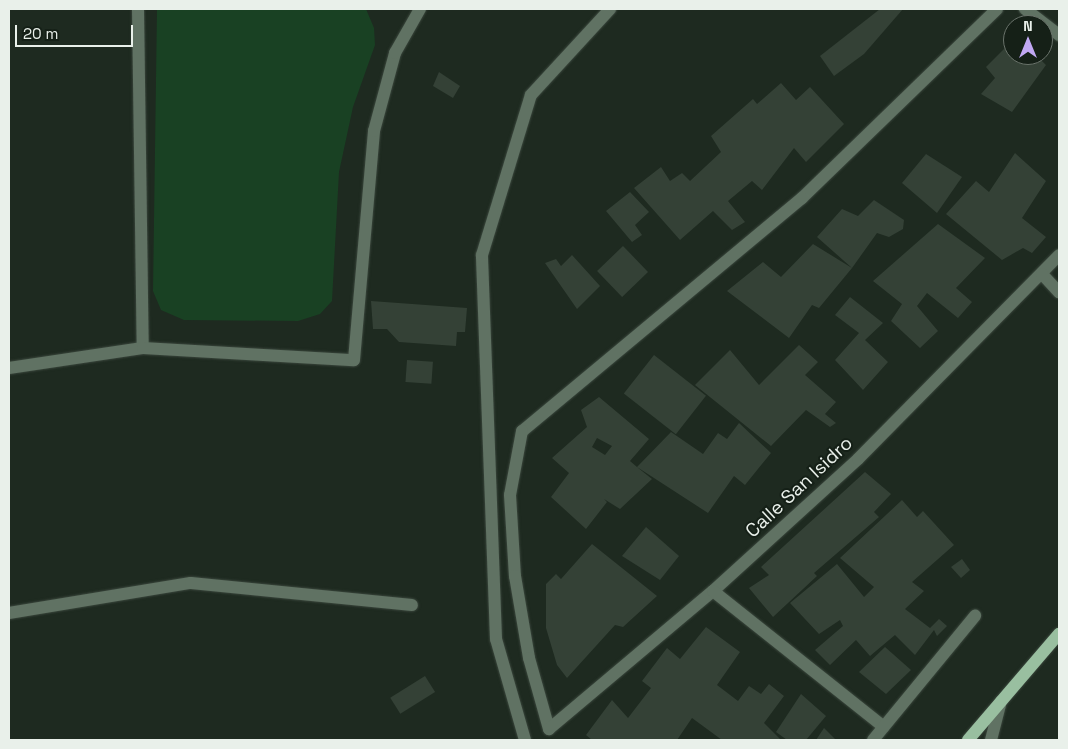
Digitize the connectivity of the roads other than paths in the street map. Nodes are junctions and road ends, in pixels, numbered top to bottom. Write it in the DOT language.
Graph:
graph roads {
  1 [pos="138,9"];
  2 [pos="420,9"];
  3 [pos="610,9"];
  4 [pos="997,9"];
  5 [pos="1025,9"];
  6 [pos="1059,34"];
  7 [pos="1059,255"];
  8 [pos="1042,274"];
  9 [pos="1059,292"];
  10 [pos="143,348"];
  11 [pos="9,368"];
  12 [pos="713,591"];
  13 [pos="412,605"];
  14 [pos="9,613"];
  15 [pos="975,616"];
  16 [pos="1059,634"];
  17 [pos="1001,701"];
  18 [pos="884,727"];
  19 [pos="525,740"];
  20 [pos="873,740"];
  21 [pos="968,740"];
  22 [pos="991,740"];
  1 -- 10 [label="street"];
  2 -- 10 [label="street"];
  3 -- 19 [label="street"];
  4 -- 12 [label="street, Calle San Isidro"];
  5 -- 6 [label="street"];
  7 -- 8 [label="street, Calle San Isidro"];
  8 -- 9 [label="street"];
  8 -- 12 [label="street, Calle San Isidro"];
  10 -- 11 [label="street"];
  12 -- 18 [label="street"];
  13 -- 14 [label="street"];
  15 -- 18 [label="street"];
  16 -- 17 [label="main road"];
  17 -- 21 [label="main road"];
  17 -- 22 [label="street"];
  18 -- 20 [label="street"];
}
